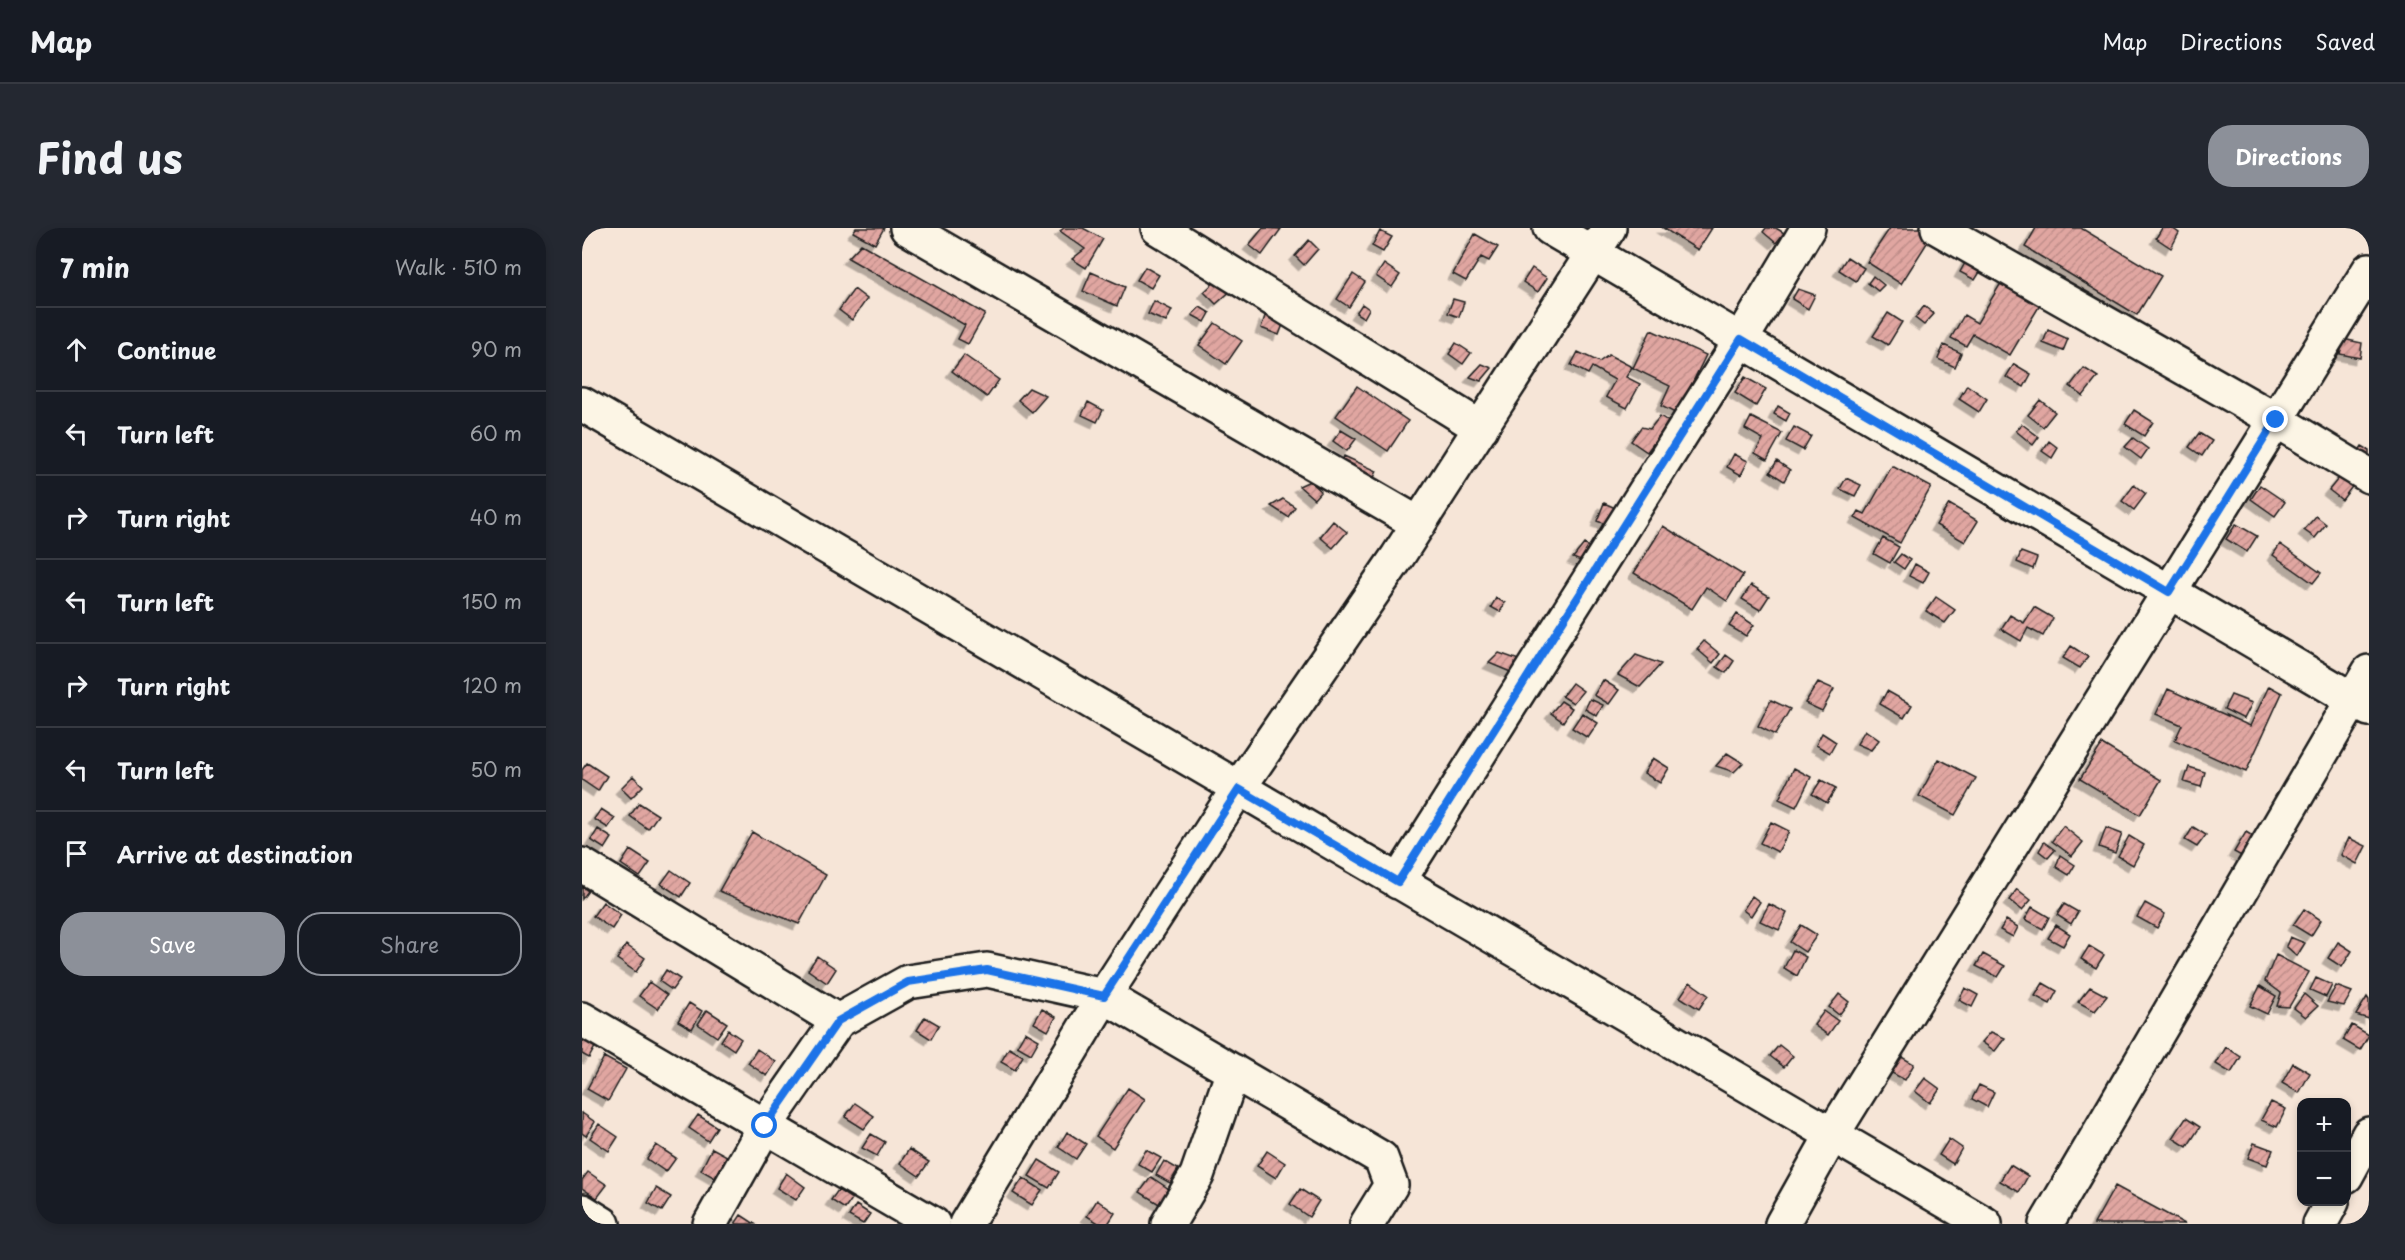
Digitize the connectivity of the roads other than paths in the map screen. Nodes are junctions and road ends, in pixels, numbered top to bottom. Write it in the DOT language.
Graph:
graph roads {
  1 [pos="907,228"];
  2 [pos="1158,228"];
  3 [pos="1550,228"];
  4 [pos="1808,228"];
  5 [pos="1938,228"];
  6 [pos="1601,241"];
  7 [pos="2369,270"];
  8 [pos="1741,339"];
  9 [pos="582,404"];
  10 [pos="2276,420"];
  11 [pos="1481,428"];
  12 [pos="2369,476"];
  13 [pos="1419,524"];
  14 [pos="2169,592"];
  15 [pos="2364,693"];
  16 [pos="1239,789"];
  17 [pos="582,865"];
  18 [pos="1398,882"];
  19 [pos="1104,996"];
  20 [pos="582,1019"];
  21 [pos="838,1021"];
  22 [pos="1233,1071"];
  23 [pos="765,1126"];
  24 [pos="2369,1134"];
  25 [pos="1832,1135"];
  26 [pos="2351,1167"];
  27 [pos="2330,1206"];
  28 [pos="582,1211"];
  29 [pos="603,1224"];
  30 [pos="710,1224"];
  31 [pos="933,1224"];
  32 [pos="966,1224"];
  33 [pos="1168,1224"];
  34 [pos="1367,1224"];
  35 [pos="1782,1224"];
  36 [pos="1985,1224"];
  37 [pos="2046,1224"];
  38 [pos="2320,1224"];
  1 -- 13 [label="street"];
  2 -- 11 [label="street"];
  3 -- 6 [label="street"];
  4 -- 8 [label="street"];
  5 -- 10 [label="street"];
  6 -- 8 [label="street"];
  6 -- 11 [label="street"];
  7 -- 10 [label="street"];
  8 -- 14 [label="street"];
  8 -- 18 [label="street"];
  9 -- 16 [label="street"];
  10 -- 12 [label="street"];
  10 -- 14 [label="street"];
  11 -- 13 [label="street"];
  13 -- 16 [label="street"];
  14 -- 15 [label="street"];
  14 -- 25 [label="street"];
  15 -- 37 [label="street"];
  16 -- 18 [label="street"];
  16 -- 19 [label="street"];
  17 -- 21 [label="street"];
  18 -- 25 [label="street"];
  19 -- 21 [label="street"];
  19 -- 22 [label="street"];
  19 -- 32 [label="street"];
  20 -- 23 [label="street"];
  21 -- 23 [label="street"];
  22 -- 33 [label="street"];
  22 -- 34 [label="street"];
  23 -- 30 [label="street"];
  23 -- 31 [label="street"];
  24 -- 26 [label="street"];
  25 -- 35 [label="street"];
  25 -- 36 [label="street"];
  27 -- 38 [label="street"];
  28 -- 29 [label="street"];
}
